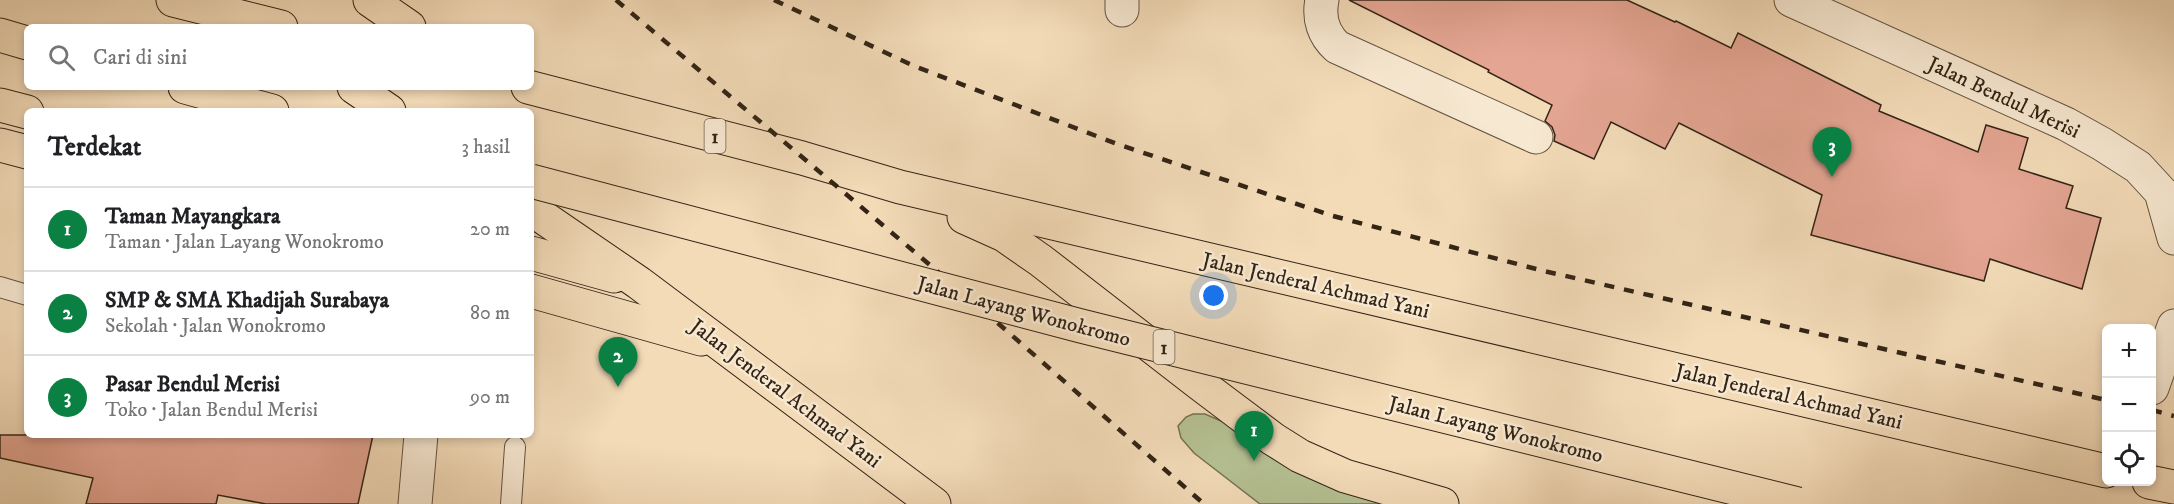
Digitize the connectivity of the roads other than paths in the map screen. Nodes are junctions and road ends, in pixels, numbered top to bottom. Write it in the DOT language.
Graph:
graph roads {
  1 [pos="173,0"];
  2 [pos="232,0"];
  3 [pos="370,0"];
  4 [pos="1322,0"];
  5 [pos="1791,0"];
  6 [pos="266,24"];
  7 [pos="268,24"];
  8 [pos="404,24"];
  9 [pos="0,35"];
  10 [pos="24,42"];
  11 [pos="534,89"];
  12 [pos="196,90"];
  13 [pos="358,90"];
  14 [pos="0,105"];
  15 [pos="262,108"];
  16 [pos="385,108"];
  17 [pos="24,111"];
  18 [pos="1536,137"];
  19 [pos="0,145"];
  20 [pos="24,152"];
  21 [pos="534,182"];
  22 [pos="900,187"];
  23 [pos="2168,193"];
  24 [pos="534,211"];
  25 [pos="2174,238"];
  26 [pos="534,254"];
  27 [pos="639,283"];
  28 [pos="0,287"];
  29 [pos="534,292"];
  30 [pos="24,294"];
  31 [pos="2174,326"];
  32 [pos="720,344"];
  33 [pos="2155,378"];
  34 [pos="421,438"];
  35 [pos="514,447"];
  36 [pos="2102,470"];
  37 [pos="2156,483"];
  38 [pos="2174,487"];
  39 [pos="415,504"];
  40 [pos="511,504"];
  41 [pos="934,504"];
  42 [pos="1442,504"];
  43 [pos="1798,504"];
  1 -- 6 [label="highway"];
  2 -- 7 [label="highway"];
  3 -- 8 [label="highway"];
  4 -- 18 [label="street"];
  5 -- 23 [label="street, Jalan Bendul Merisi"];
  9 -- 10 [label="highway"];
  11 -- 22 [label="highway, Jalan Jenderal Achmad Yani / 1"];
  12 -- 15 [label="highway"];
  13 -- 16 [label="highway"];
  14 -- 17 [label="highway"];
  19 -- 20 [label="highway"];
  21 -- 43 [label="highway, Jalan Layang Wonokromo / 1, bridge"];
  22 -- 36 [label="highway, Jalan Jenderal Achmad Yani / 1"];
  22 -- 42 [label="highway"];
  23 -- 25 [label="street, Jalan Bendul Merisi"];
  24 -- 27 [label="highway, Jalan Jenderal Achmad Yani"];
  26 -- 27 [label="highway"];
  27 -- 32 [label="highway, Jalan Jenderal Achmad Yani"];
  28 -- 30 [label="lane"];
  29 -- 32 [label="highway"];
  31 -- 33 [label="street"];
  32 -- 41 [label="highway, Jalan Jenderal Achmad Yani"];
  34 -- 39 [label="street"];
  35 -- 40 [label="lane"];
  37 -- 38 [label="highway"];
}
